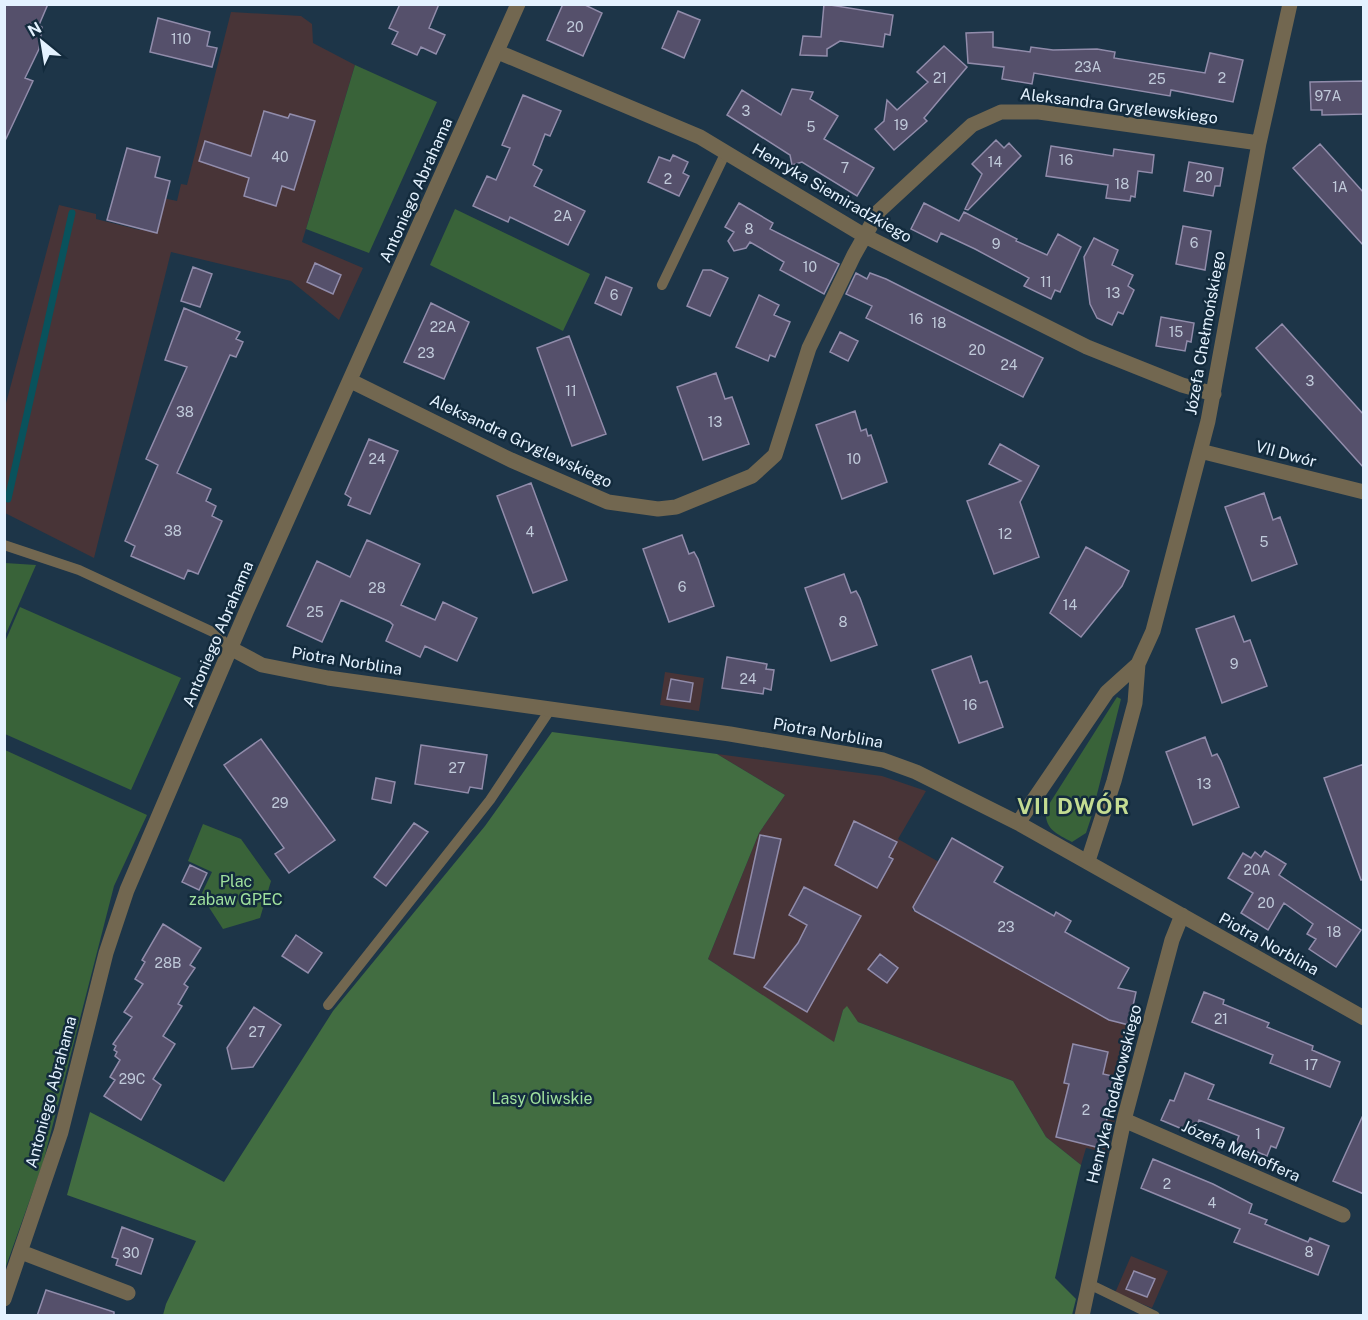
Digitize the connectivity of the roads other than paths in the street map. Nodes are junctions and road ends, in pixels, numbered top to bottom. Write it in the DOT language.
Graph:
graph roads {
  1 [pos="518,4"];
  2 [pos="1290,4"];
  3 [pos="498,51"];
  4 [pos="1259,143"];
  5 [pos="726,152"];
  6 [pos="865,236"];
  7 [pos="663,285"];
  8 [pos="351,381"];
  9 [pos="1214,394"];
  10 [pos="1200,451"];
  11 [pos="1364,492"];
  12 [pos="4,545"];
  13 [pos="230,648"];
  14 [pos="1138,664"];
  15 [pos="550,710"];
  16 [pos="1018,823"];
  17 [pos="1088,861"];
  18 [pos="1182,915"];
  19 [pos="328,1005"];
  20 [pos="1364,1018"];
  21 [pos="1124,1120"];
  22 [pos="1343,1215"];
  23 [pos="21,1252"];
  24 [pos="1089,1284"];
  25 [pos="128,1293"];
  26 [pos="4,1299"];
  27 [pos="1082,1316"];
  28 [pos="1155,1316"];
  1 -- 3 [label="street, Antoniego Abrahama"];
  2 -- 4 [label="street, Józefa Chełmońskiego"];
  3 -- 5 [label="street, Henryka Siemiradzkiego"];
  3 -- 8 [label="street, Antoniego Abrahama"];
  4 -- 6 [label="street, Aleksandra Gryglewskiego"];
  4 -- 9 [label="street, Józefa Chełmońskiego"];
  5 -- 6 [label="street, Henryka Siemiradzkiego"];
  5 -- 7 [label="lane"];
  6 -- 8 [label="street, Aleksandra Gryglewskiego"];
  6 -- 9 [label="street, Henryka Siemiradzkiego"];
  8 -- 13 [label="street, Antoniego Abrahama"];
  9 -- 10 [label="street, Józefa Chełmońskiego"];
  10 -- 11 [label="street, VII Dwór"];
  10 -- 14 [label="street, Józefa Chełmońskiego"];
  12 -- 13 [label="lane"];
  13 -- 15 [label="street, Piotra Norblina"];
  13 -- 23 [label="street, Antoniego Abrahama"];
  14 -- 16 [label="street, Józefa Chełmońskiego"];
  14 -- 17 [label="street, Józefa Chełmońskiego"];
  15 -- 16 [label="street, Piotra Norblina"];
  15 -- 19 [label="lane"];
  16 -- 17 [label="street, Piotra Norblina"];
  17 -- 18 [label="street, Piotra Norblina"];
  18 -- 20 [label="street, Piotra Norblina"];
  18 -- 21 [label="street, Henryka Rodakowskiego"];
  21 -- 22 [label="street, Józefa Mehoffera"];
  21 -- 24 [label="street, Henryka Rodakowskiego"];
  23 -- 25 [label="street"];
  23 -- 26 [label="street, Antoniego Abrahama"];
  24 -- 27 [label="street, Henryka Rodakowskiego"];
  24 -- 28 [label="lane"];
}
